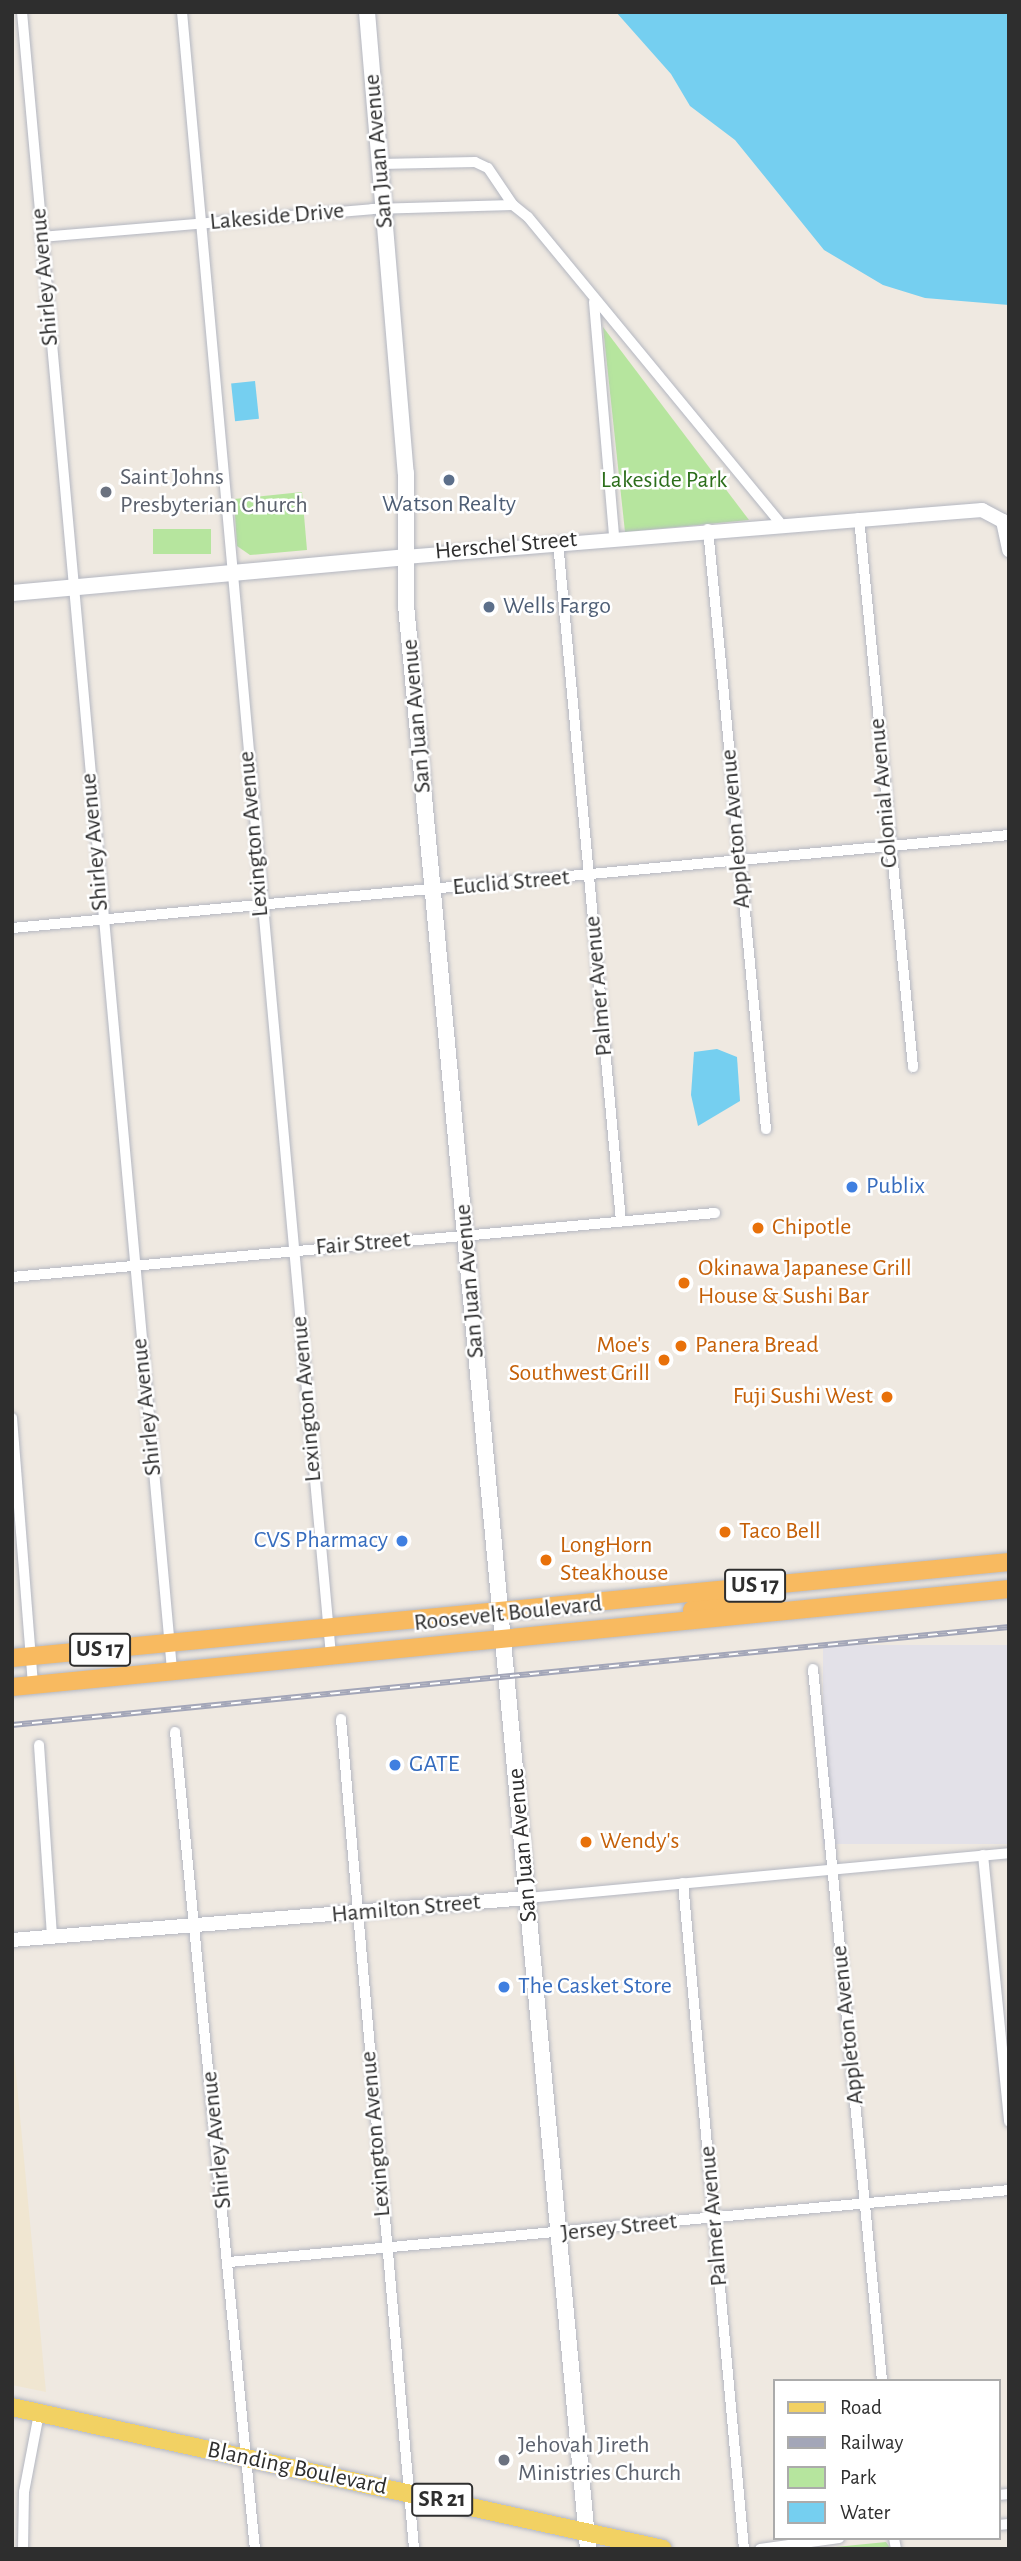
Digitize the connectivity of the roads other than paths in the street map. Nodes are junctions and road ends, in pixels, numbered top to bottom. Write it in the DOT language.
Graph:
graph roads {
  1 [pos="22,12"];
  2 [pos="182,12"];
  3 [pos="367,12"];
  4 [pos="380,164"];
  5 [pos="513,205"];
  6 [pos="384,209"];
  7 [pos="201,223"];
  8 [pos="41,237"];
  9 [pos="594,302"];
  10 [pos="859,518"];
  11 [pos="779,522"];
  12 [pos="708,529"];
  13 [pos="614,537"];
  14 [pos="558,542"];
  15 [pos="1009,550"];
  16 [pos="405,556"];
  17 [pos="230,576"];
  18 [pos="72,589"];
  19 [pos="12,593"];
  20 [pos="1009,835"];
  21 [pos="889,847"];
  22 [pos="739,861"];
  23 [pos="589,875"];
  24 [pos="433,890"];
  25 [pos="261,905"];
  26 [pos="103,921"];
  27 [pos="12,929"];
  28 [pos="913,1067"];
  29 [pos="766,1129"];
  30 [pos="715,1213"];
  31 [pos="621,1221"];
  32 [pos="466,1235"];
  33 [pos="294,1251"];
  34 [pos="134,1265"];
  35 [pos="12,1277"];
  36 [pos="12,1418"];
  37 [pos="1009,1562"];
  38 [pos="782,1583"];
  39 [pos="1009,1589"];
  40 [pos="500,1611"];
  41 [pos="667,1623"];
  42 [pos="329,1628"];
  43 [pos="503,1639"];
  44 [pos="170,1643"];
  45 [pos="331,1656"];
  46 [pos="21,1658"];
  47 [pos="813,1669"];
  48 [pos="172,1671"];
  49 [pos="33,1685"];
  50 [pos="12,1687"];
  51 [pos="341,1719"];
  52 [pos="175,1732"];
  53 [pos="39,1745"];
  54 [pos="1009,1853"];
  55 [pos="983,1855"];
  56 [pos="833,1870"];
  57 [pos="682,1883"];
  58 [pos="527,1898"];
  59 [pos="357,1913"];
  60 [pos="195,1929"];
  61 [pos="52,1938"];
  62 [pos="12,1940"];
  63 [pos="1009,2122"];
  64 [pos="1009,2190"];
  65 [pos="865,2204"];
  66 [pos="715,2218"];
  67 [pos="559,2234"];
  68 [pos="387,2250"];
  69 [pos="229,2262"];
  70 [pos="882,2379"];
  71 [pos="12,2407"];
  72 [pos="39,2413"];
  73 [pos="248,2459"];
  74 [pos="410,2493"];
  75 [pos="825,2540"];
  76 [pos="587,2541"];
  77 [pos="23,2549"];
  78 [pos="256,2549"];
  79 [pos="414,2549"];
  80 [pos="663,2549"];
  81 [pos="744,2549"];
  82 [pos="760,2549"];
  1 -- 8 [label="street, Shirley Avenue"];
  2 -- 7 [label="street, Lexington Avenue"];
  3 -- 4 [label="main road, San Juan Avenue"];
  4 -- 5 [label="street"];
  4 -- 6 [label="main road, San Juan Avenue"];
  5 -- 6 [label="street, Lakeside Drive"];
  5 -- 9 [label="street"];
  6 -- 7 [label="street, Lakeside Drive"];
  6 -- 16 [label="main road, San Juan Avenue"];
  7 -- 8 [label="street, Lakeside Drive"];
  7 -- 17 [label="street, Lexington Avenue"];
  8 -- 18 [label="street, Shirley Avenue"];
  9 -- 11 [label="street"];
  9 -- 13 [label="street"];
  10 -- 11 [label="street, Herschel Street"];
  10 -- 15 [label="street, Herschel Street"];
  10 -- 21 [label="street, Colonial Avenue"];
  11 -- 12 [label="street, Herschel Street"];
  12 -- 13 [label="street, Herschel Street"];
  12 -- 22 [label="street, Appleton Avenue"];
  13 -- 14 [label="street, Herschel Street"];
  14 -- 16 [label="street, Herschel Street"];
  14 -- 23 [label="street, Palmer Avenue"];
  16 -- 17 [label="main road, Herschel Street"];
  16 -- 24 [label="main road, San Juan Avenue"];
  17 -- 18 [label="main road, Herschel Street"];
  17 -- 25 [label="street, Lexington Avenue"];
  18 -- 19 [label="main road, Herschel Street"];
  18 -- 26 [label="street, Shirley Avenue"];
  20 -- 21 [label="street, Euclid Street"];
  21 -- 22 [label="street, Euclid Street"];
  21 -- 28 [label="street, Colonial Avenue"];
  22 -- 23 [label="street, Euclid Street"];
  22 -- 29 [label="street, Appleton Avenue"];
  23 -- 24 [label="street, Euclid Street"];
  23 -- 31 [label="street, Palmer Avenue"];
  24 -- 25 [label="street, Euclid Street"];
  24 -- 32 [label="main road, San Juan Avenue"];
  25 -- 26 [label="street, Euclid Street"];
  25 -- 33 [label="street, Lexington Avenue"];
  26 -- 27 [label="street, Euclid Street"];
  26 -- 34 [label="street, Shirley Avenue"];
  30 -- 31 [label="street, Fair Street"];
  31 -- 32 [label="street, Fair Street"];
  32 -- 33 [label="street, Fair Street"];
  32 -- 40 [label="main road, San Juan Avenue"];
  33 -- 34 [label="street, Fair Street"];
  33 -- 42 [label="street, Lexington Avenue"];
  34 -- 35 [label="street, Fair Street"];
  34 -- 44 [label="street, Shirley Avenue"];
  36 -- 46 [label="street"];
  37 -- 38 [label="highway, Roosevelt Boulevard / US 17"];
  38 -- 40 [label="highway, Roosevelt Boulevard / US 17"];
  38 -- 41 [label="highway"];
  39 -- 41 [label="highway, Roosevelt Boulevard / US 17"];
  40 -- 42 [label="highway, Roosevelt Boulevard / US 17"];
  40 -- 43 [label="main road, San Juan Avenue"];
  41 -- 43 [label="highway, Roosevelt Boulevard / US 17"];
  42 -- 44 [label="highway, Roosevelt Boulevard / US 17"];
  42 -- 45 [label="street, Lexington Avenue"];
  43 -- 45 [label="highway, Roosevelt Boulevard / US 17"];
  43 -- 58 [label="main road, San Juan Avenue"];
  44 -- 46 [label="highway, Roosevelt Boulevard / US 17"];
  44 -- 48 [label="street, Shirley Avenue"];
  45 -- 48 [label="highway, Roosevelt Boulevard / US 17"];
  46 -- 49 [label="street"];
  47 -- 56 [label="street, Appleton Avenue"];
  48 -- 49 [label="highway, Roosevelt Boulevard / US 17"];
  49 -- 50 [label="highway, Roosevelt Boulevard / US 17"];
  51 -- 59 [label="street, Lexington Avenue"];
  52 -- 60 [label="street, Shirley Avenue"];
  53 -- 61 [label="street"];
  54 -- 55 [label="street, Hamilton Street"];
  55 -- 56 [label="street, Hamilton Street"];
  55 -- 63 [label="street"];
  56 -- 57 [label="street, Hamilton Street"];
  56 -- 65 [label="street, Appleton Avenue"];
  57 -- 58 [label="street, Hamilton Street"];
  57 -- 66 [label="street, Palmer Avenue"];
  58 -- 59 [label="street, Hamilton Street"];
  58 -- 67 [label="main road, San Juan Avenue"];
  59 -- 60 [label="street, Hamilton Street"];
  59 -- 68 [label="street, Lexington Avenue"];
  60 -- 61 [label="street, Hamilton Street"];
  60 -- 69 [label="street, Shirley Avenue"];
  61 -- 62 [label="street, Hamilton Street"];
  64 -- 65 [label="street, Jersey Street"];
  65 -- 66 [label="street, Jersey Street"];
  65 -- 70 [label="street, Appleton Avenue"];
  66 -- 67 [label="street, Jersey Street"];
  66 -- 81 [label="street, Palmer Avenue"];
  67 -- 68 [label="street, Jersey Street"];
  67 -- 76 [label="main road, San Juan Avenue"];
  68 -- 69 [label="street, Jersey Street"];
  68 -- 74 [label="street, Lexington Avenue"];
  69 -- 73 [label="street, Shirley Avenue"];
  71 -- 72 [label="main road, Blanding Boulevard / SR 21"];
  72 -- 73 [label="main road, Blanding Boulevard / SR 21"];
  72 -- 77 [label="street"];
  73 -- 74 [label="main road, Blanding Boulevard / SR 21"];
  73 -- 78 [label="street, Shirley Avenue"];
  74 -- 76 [label="main road, Blanding Boulevard / SR 21"];
  74 -- 79 [label="street, Lexington Avenue"];
  75 -- 82 [label="street"];
  76 -- 80 [label="main road, Blanding Boulevard / SR 21"];
}
